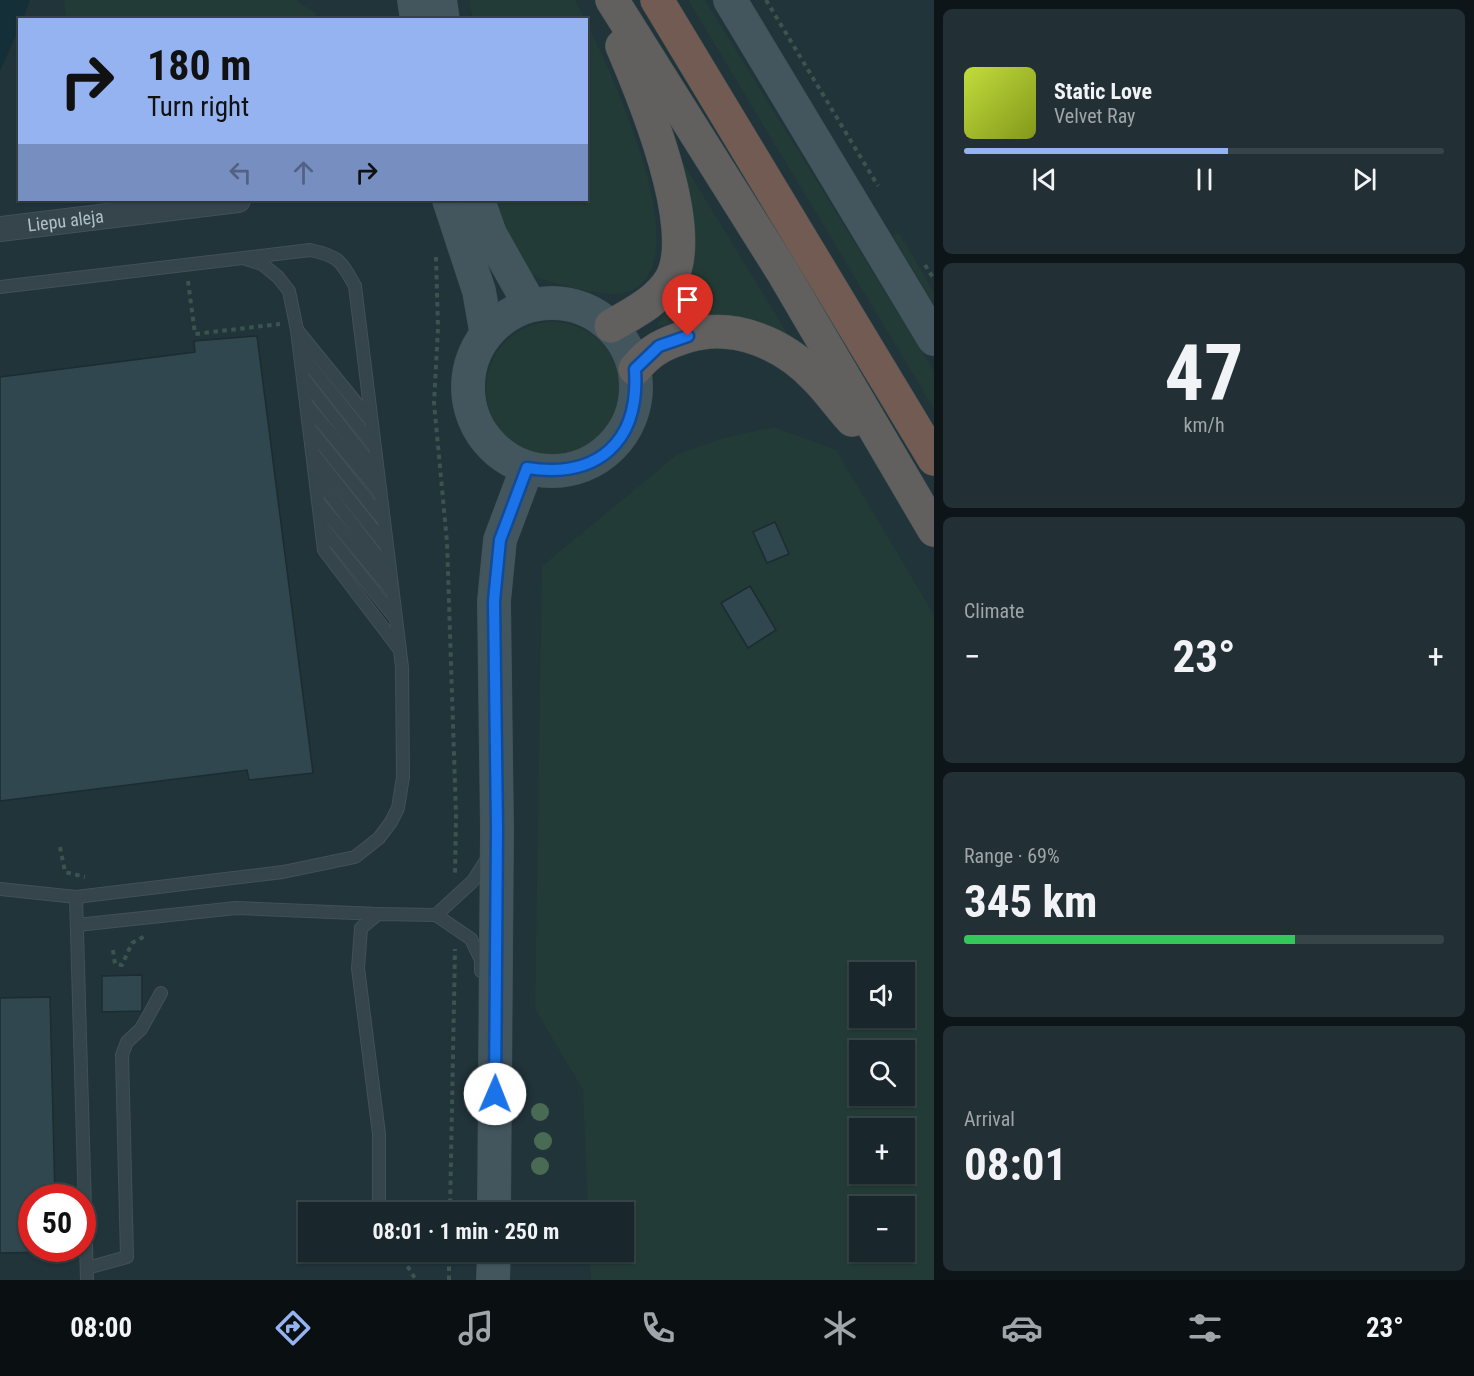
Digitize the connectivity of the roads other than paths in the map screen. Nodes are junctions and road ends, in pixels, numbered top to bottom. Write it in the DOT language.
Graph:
graph roads {
  1 [pos="414,0"];
  2 [pos="440,0"];
  3 [pos="602,0"];
  4 [pos="612,0"];
  5 [pos="657,0"];
  6 [pos="730,0"];
  7 [pos="417,18"];
  8 [pos="443,18"];
  9 [pos="230,201"];
  10 [pos="449,201"];
  11 [pos="478,201"];
  12 [pos="0,229"];
  13 [pos="243,257"];
  14 [pos="0,287"];
  15 [pos="530,305"];
  16 [pos="293,326"];
  17 [pos="610,326"];
  18 [pos="486,331"];
  19 [pos="934,339"];
  20 [pos="300,354"];
  21 [pos="635,369"];
  22 [pos="303,378"];
  23 [pos="306,405"];
  24 [pos="372,422"];
  25 [pos="309,428"];
  26 [pos="375,447"];
  27 [pos="312,452"];
  28 [pos="934,459"];
  29 [pos="527,468"];
  30 [pos="315,474"];
  31 [pos="379,475"];
  32 [pos="904,480"];
  33 [pos="381,494"];
  34 [pos="318,502"];
  35 [pos="384,522"];
  36 [pos="321,525"];
  37 [pos="934,531"];
  38 [pos="388,548"];
  39 [pos="391,574"];
  40 [pos="393,592"];
  41 [pos="397,620"];
  42 [pos="400,651"];
  43 [pos="497,828"];
  44 [pos="0,889"];
  45 [pos="76,897"];
  46 [pos="378,914"];
  47 [pos="436,915"];
  48 [pos="76,924"];
  49 [pos="481,980"];
  50 [pos="160,993"];
  51 [pos="379,1202"];
  52 [pos="494,1202"];
  53 [pos="494,1262"];
  54 [pos="87,1274"];
  55 [pos="493,1280"];
  1 -- 7 [label="main road"];
  2 -- 8 [label="main road"];
  3 -- 17 [label="highway"];
  4 -- 32 [label="highway"];
  5 -- 28 [label="highway"];
  6 -- 19 [label="main road"];
  9 -- 12 [label="street, Liepu aleja"];
  10 -- 18 [label="main road"];
  11 -- 15 [label="main road"];
  13 -- 14 [label="lane"];
  13 -- 16 [label="lane"];
  13 -- 24 [label="lane"];
  15 -- 17 [label="main road"];
  15 -- 18 [label="main road"];
  16 -- 20 [label="lane"];
  16 -- 24 [label="lane"];
  17 -- 21 [label="main road"];
  18 -- 29 [label="main road"];
  20 -- 22 [label="lane"];
  20 -- 26 [label="lane"];
  21 -- 29 [label="main road"];
  21 -- 32 [label="highway"];
  22 -- 23 [label="lane"];
  22 -- 31 [label="lane"];
  23 -- 25 [label="lane"];
  23 -- 33 [label="lane"];
  24 -- 26 [label="lane"];
  25 -- 27 [label="lane"];
  25 -- 35 [label="lane"];
  26 -- 31 [label="lane"];
  27 -- 30 [label="lane"];
  27 -- 38 [label="lane"];
  29 -- 43 [label="main road"];
  30 -- 34 [label="lane"];
  30 -- 39 [label="lane"];
  31 -- 33 [label="lane"];
  32 -- 37 [label="highway"];
  33 -- 35 [label="lane"];
  34 -- 36 [label="lane"];
  34 -- 40 [label="lane"];
  35 -- 38 [label="lane"];
  36 -- 41 [label="lane"];
  36 -- 42 [label="lane"];
  38 -- 39 [label="lane"];
  39 -- 40 [label="lane"];
  40 -- 41 [label="lane"];
  41 -- 42 [label="lane"];
  42 -- 45 [label="lane"];
  43 -- 47 [label="lane"];
  43 -- 52 [label="main road"];
  44 -- 45 [label="lane"];
  45 -- 48 [label="lane"];
  46 -- 47 [label="lane"];
  46 -- 48 [label="lane"];
  46 -- 51 [label="lane"];
  47 -- 49 [label="lane"];
  48 -- 54 [label="lane"];
  50 -- 54 [label="lane"];
  53 -- 55 [label="main road"];
}
